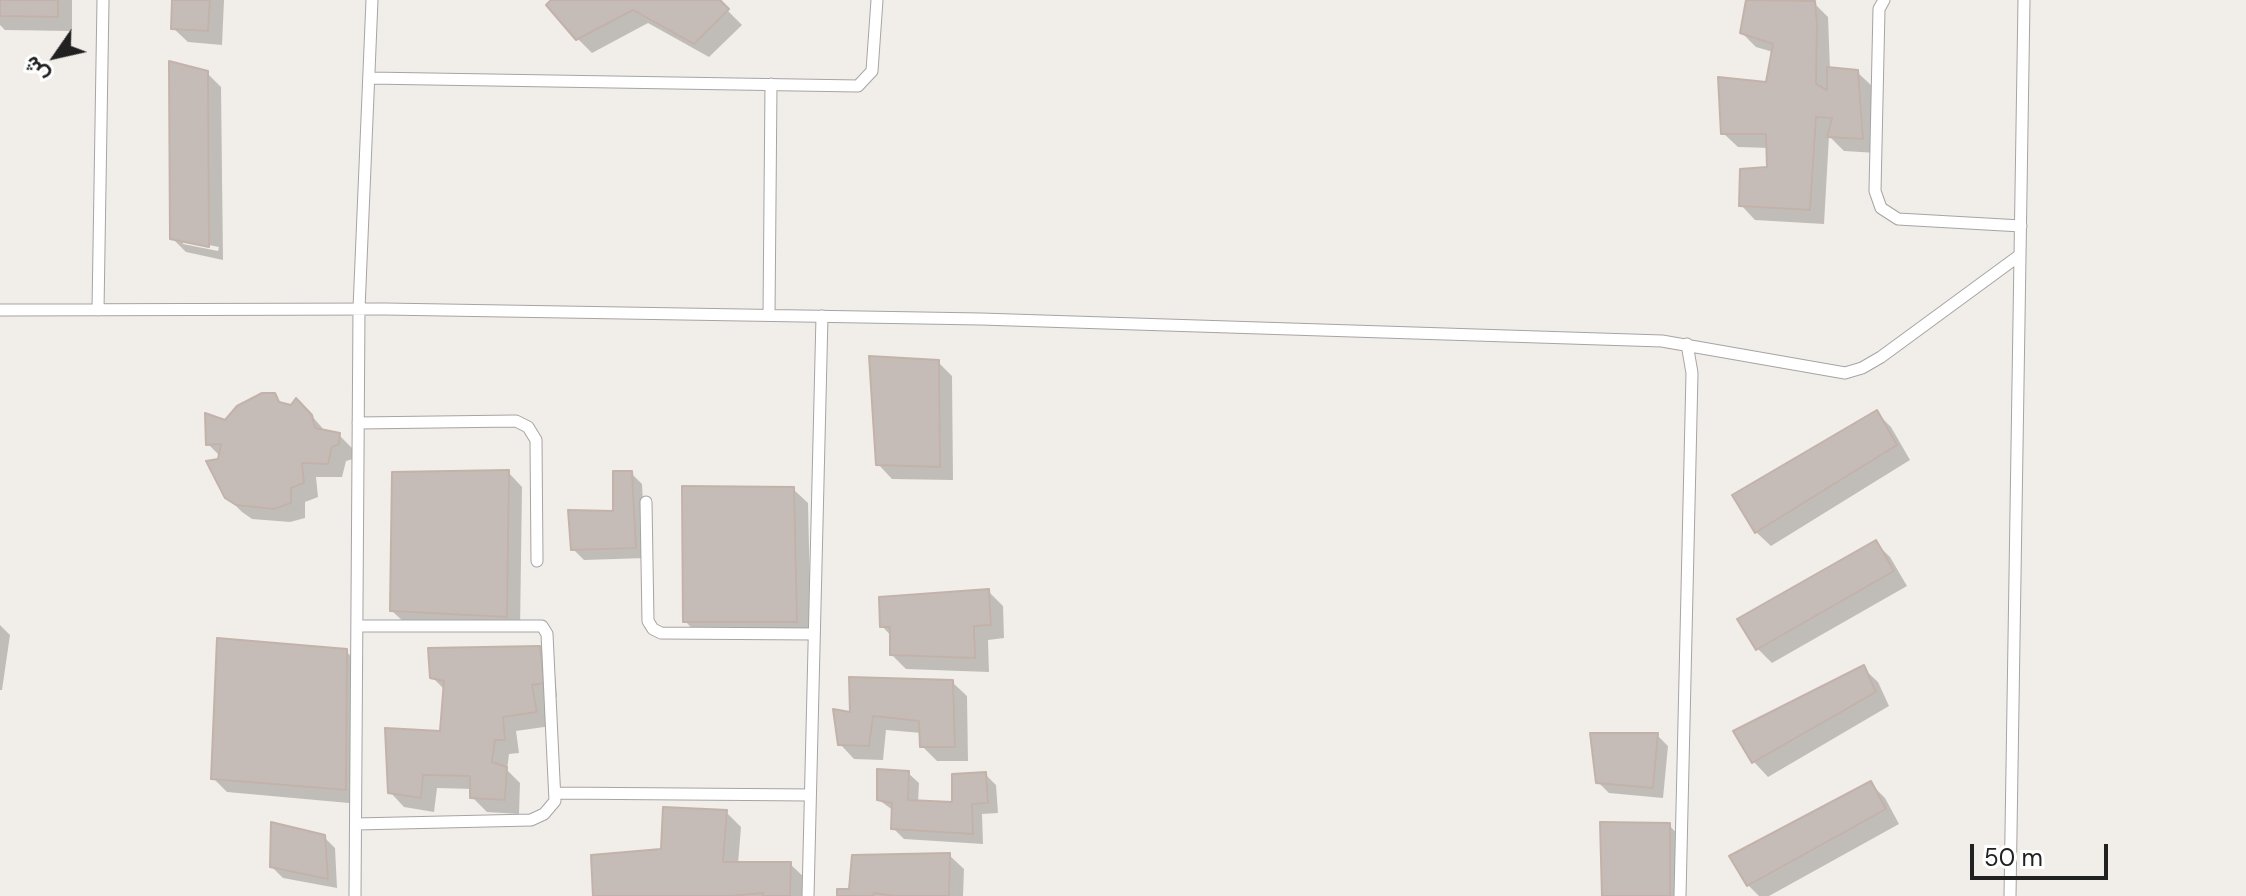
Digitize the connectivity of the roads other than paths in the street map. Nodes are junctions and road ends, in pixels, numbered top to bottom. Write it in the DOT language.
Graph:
graph roads {
  1 [pos="103,0"];
  2 [pos="372,0"];
  3 [pos="877,0"];
  4 [pos="1884,0"];
  5 [pos="2024,0"];
  6 [pos="369,78"];
  7 [pos="771,84"];
  8 [pos="2021,226"];
  9 [pos="2020,255"];
  10 [pos="359,309"];
  11 [pos="0,310"];
  12 [pos="98,310"];
  13 [pos="769,315"];
  14 [pos="822,316"];
  15 [pos="1687,344"];
  16 [pos="358,423"];
  17 [pos="646,502"];
  18 [pos="537,561"];
  19 [pos="357,626"];
  20 [pos="814,634"];
  21 [pos="555,793"];
  22 [pos="810,795"];
  23 [pos="356,824"];
  24 [pos="355,896"];
  25 [pos="808,896"];
  26 [pos="1680,896"];
  27 [pos="2010,896"];
  1 -- 12 [label="lane"];
  2 -- 6 [label="lane"];
  3 -- 7 [label="lane"];
  4 -- 8 [label="lane"];
  5 -- 8 [label="lane"];
  6 -- 7 [label="lane"];
  6 -- 10 [label="lane"];
  7 -- 13 [label="lane"];
  8 -- 9 [label="lane"];
  9 -- 15 [label="lane"];
  9 -- 27 [label="lane"];
  10 -- 12 [label="lane"];
  10 -- 13 [label="lane"];
  10 -- 16 [label="lane"];
  11 -- 12 [label="lane"];
  13 -- 14 [label="lane"];
  14 -- 15 [label="lane"];
  14 -- 20 [label="lane"];
  15 -- 26 [label="lane"];
  16 -- 18 [label="lane"];
  16 -- 19 [label="lane"];
  17 -- 20 [label="lane"];
  19 -- 21 [label="lane"];
  19 -- 23 [label="lane"];
  20 -- 22 [label="lane"];
  21 -- 22 [label="lane"];
  21 -- 23 [label="lane"];
  22 -- 25 [label="lane"];
  23 -- 24 [label="lane"];
}
